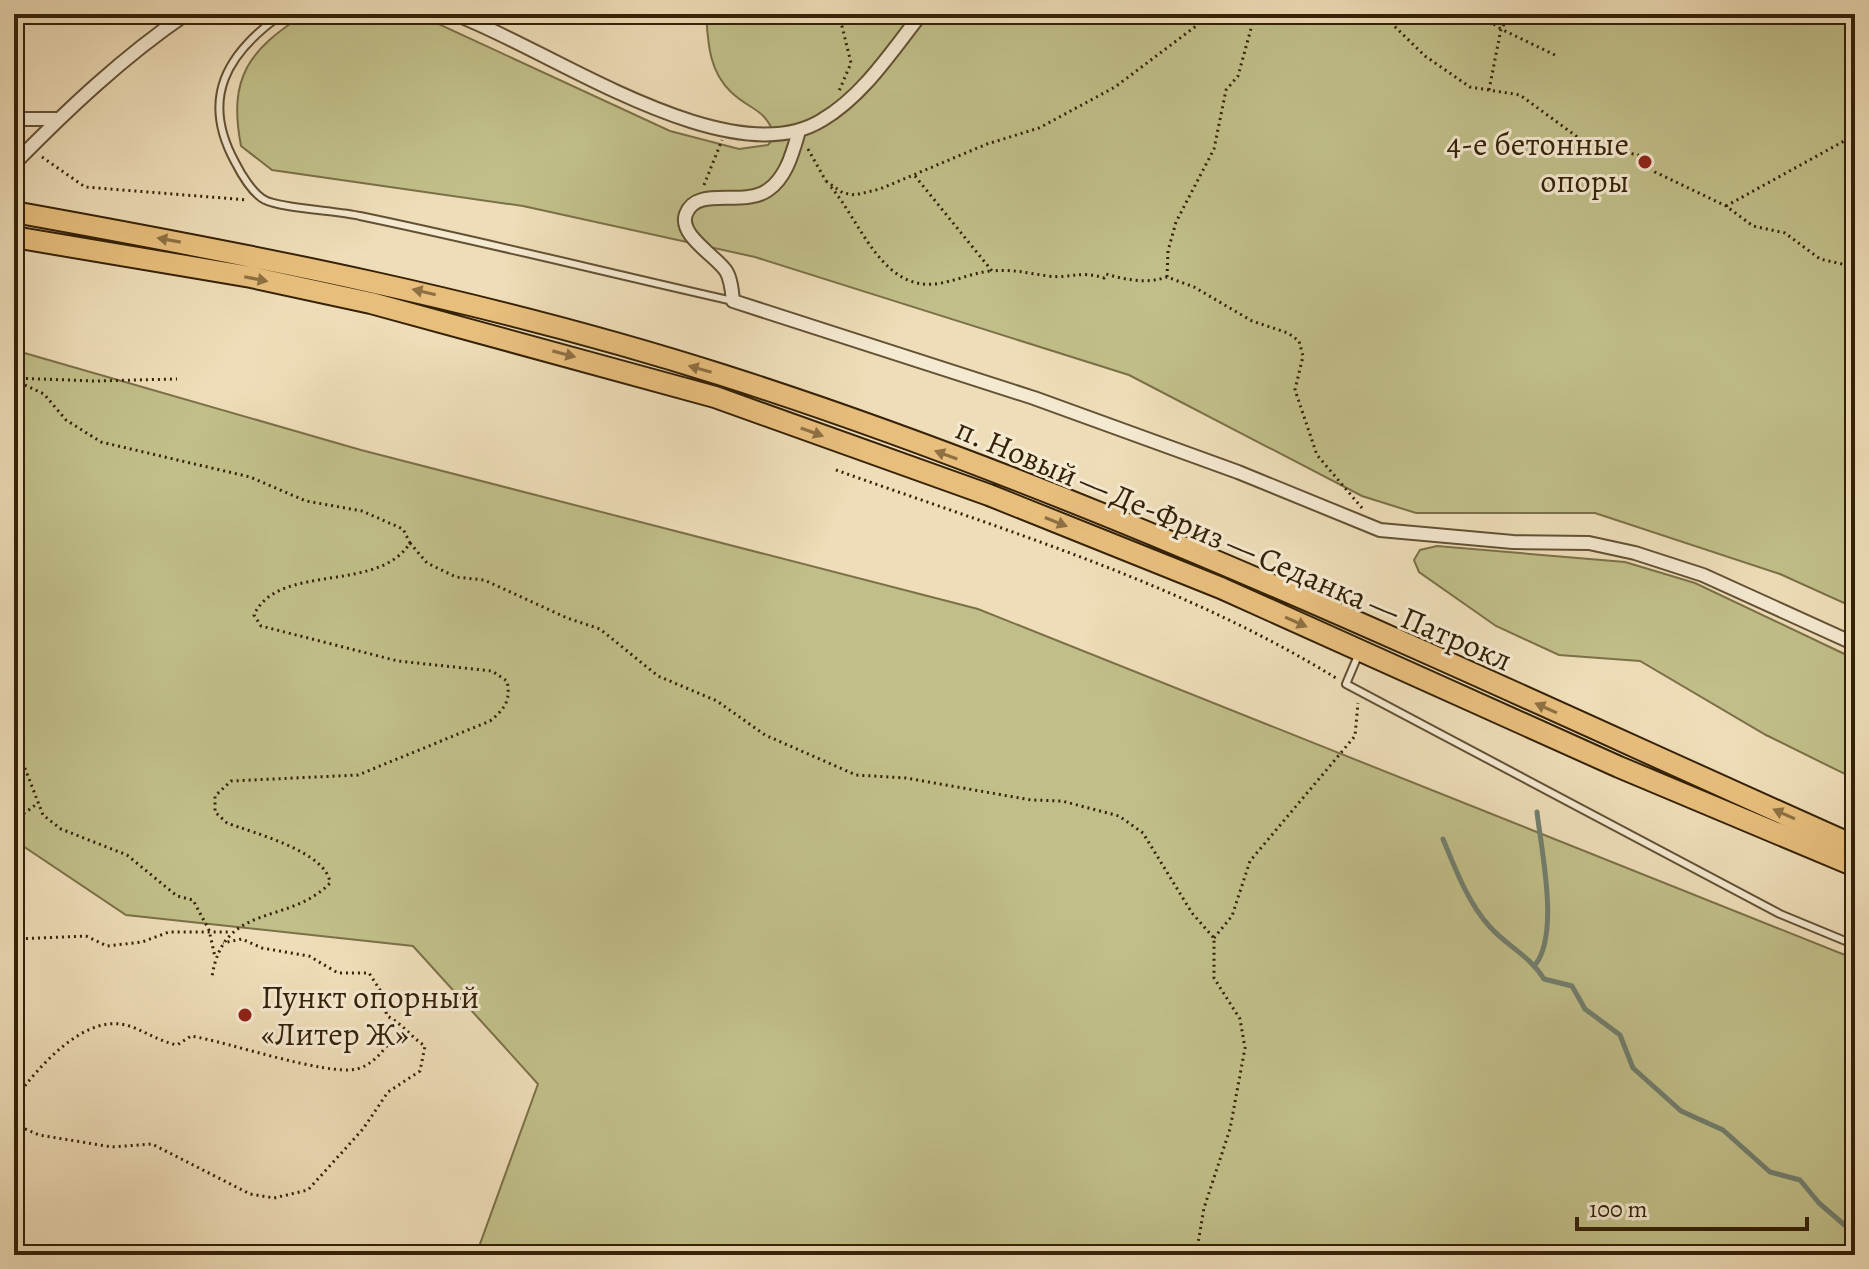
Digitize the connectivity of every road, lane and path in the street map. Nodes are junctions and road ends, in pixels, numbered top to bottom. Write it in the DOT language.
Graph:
graph roads {
  1 [pos="186,14"];
  2 [pos="282,14"];
  3 [pos="454,14"];
  4 [pos="839,14"];
  5 [pos="921,14"];
  6 [pos="1212,14"];
  7 [pos="1255,14"];
  8 [pos="1391,14"];
  9 [pos="1479,14"];
  10 [pos="1511,14"];
  11 [pos="1384,16"];
  12 [pos="1501,29"];
  13 [pos="1557,56"];
  14 [pos="1489,90"];
  15 [pos="14,119"];
  16 [pos="56,119"];
  17 [pos="821,121"];
  18 [pos="726,129"];
  19 [pos="799,131"];
  20 [pos="1855,135"];
  21 [pos="31,146"];
  22 [pos="14,164"];
  23 [pos="915,176"];
  24 [pos="826,181"];
  25 [pos="264,200"];
  26 [pos="696,200"];
  27 [pos="1726,206"];
  28 [pos="14,212"];
  29 [pos="14,237"];
  30 [pos="1855,267"];
  31 [pos="992,271"];
  32 [pos="1167,277"];
  33 [pos="733,301"];
  34 [pos="14,379"];
  35 [pos="177,379"];
  36 [pos="836,470"];
  37 [pos="1362,508"];
  38 [pos="410,543"];
  39 [pos="1855,644"];
  40 [pos="1357,658"];
  41 [pos="1346,684"];
  42 [pos="1360,691"];
  43 [pos="14,740"];
  44 [pos="38,803"];
  45 [pos="14,821"];
  46 [pos="1855,846"];
  47 [pos="1855,866"];
  48 [pos="209,930"];
  49 [pos="231,932"];
  50 [pos="1214,938"];
  51 [pos="14,939"];
  52 [pos="222,943"];
  53 [pos="1855,945"];
  54 [pos="215,957"];
  55 [pos="212,977"];
  56 [pos="413,1038"];
  57 [pos="14,1100"];
  58 [pos="14,1124"];
  59 [pos="1196,1255"];
  1 -- 16 [label="street"];
  2 -- 25 [label="lane"];
  3 -- 18 [label="street"];
  4 -- 17 [label="path"];
  5 -- 17 [label="street"];
  6 -- 23 [label="path"];
  7 -- 32 [label="path"];
  8 -- 11 [label="path"];
  9 -- 12 [label="path"];
  10 -- 12 [label="path"];
  11 -- 14 [label="path"];
  12 -- 13 [label="path"];
  12 -- 14 [label="path"];
  14 -- 27 [label="path"];
  15 -- 16 [label="street"];
  16 -- 21 [label="street"];
  17 -- 19 [label="street"];
  18 -- 19 [label="street"];
  18 -- 26 [label="path"];
  19 -- 24 [label="path"];
  19 -- 26 [label="street"];
  20 -- 27 [label="path"];
  21 -- 22 [label="street"];
  21 -- 25 [label="path"];
  23 -- 24 [label="path"];
  23 -- 31 [label="path"];
  24 -- 31 [label="path"];
  25 -- 33 [label="lane"];
  26 -- 33 [label="street"];
  27 -- 30 [label="path"];
  46 -- 28 [label="highway, п. Новый — Де-Фриз — Седанка — Патрокл, one-way"];
  29 -- 47 [label="highway, п. Новый — Де-Фриз — Седанка — Патрокл, one-way"];
  31 -- 32 [label="path"];
  32 -- 37 [label="path"];
  33 -- 39 [label="street"];
  34 -- 35 [label="path"];
  34 -- 38 [label="path"];
  36 -- 41 [label="path"];
  38 -- 49 [label="path"];
  38 -- 50 [label="path"];
  40 -- 41 [label="lane"];
  41 -- 42 [label="lane"];
  42 -- 50 [label="path"];
  42 -- 53 [label="lane"];
  43 -- 44 [label="path"];
  44 -- 45 [label="path"];
  44 -- 48 [label="path"];
  48 -- 49 [label="path"];
  48 -- 51 [label="path"];
  48 -- 54 [label="path"];
  49 -- 52 [label="path"];
  50 -- 59 [label="path"];
  52 -- 54 [label="path"];
  52 -- 56 [label="path"];
  54 -- 55 [label="path"];
  56 -- 57 [label="path"];
  56 -- 58 [label="path"];
}
